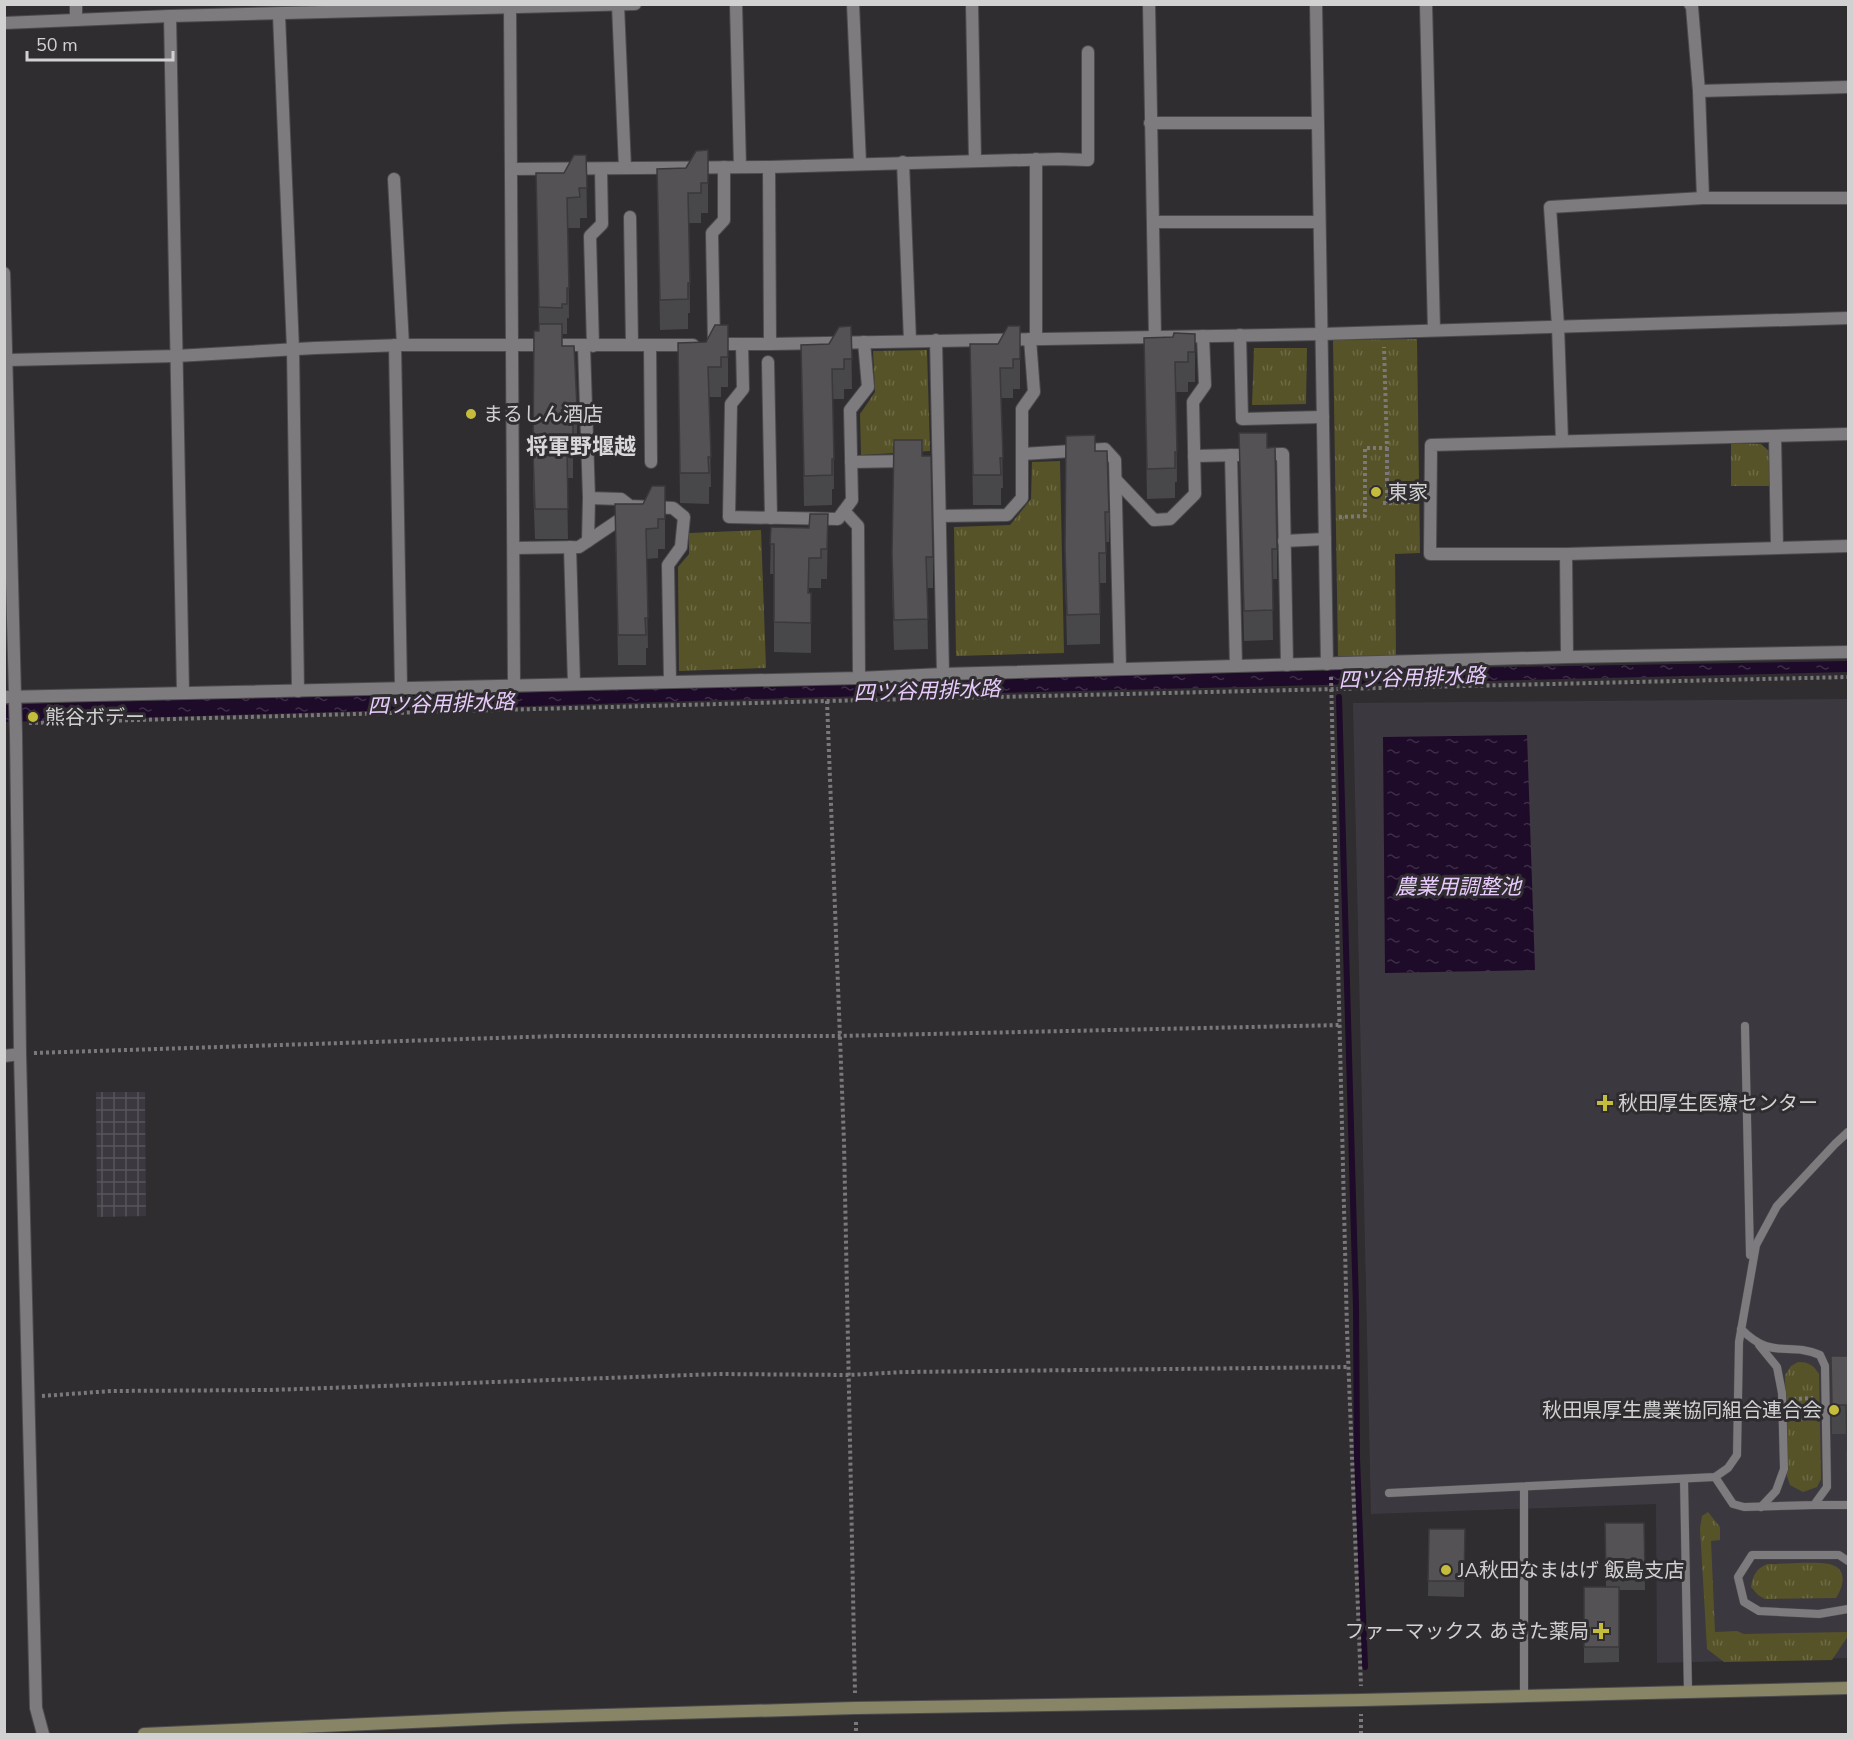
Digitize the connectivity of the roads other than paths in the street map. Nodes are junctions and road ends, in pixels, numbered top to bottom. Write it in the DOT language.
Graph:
graph roads {
  1 [pos="76,4"];
  2 [pos="635,4"];
  3 [pos="736,4"];
  4 [pos="853,4"];
  5 [pos="972,4"];
  6 [pos="1149,4"];
  7 [pos="1316,4"];
  8 [pos="1426,4"];
  9 [pos="1690,4"];
  10 [pos="618,5"];
  11 [pos="510,8"];
  12 [pos="300,9"];
  13 [pos="279,15"];
  14 [pos="170,16"];
  15 [pos="76,20"];
  16 [pos="4,23"];
  17 [pos="1088,52"];
  18 [pos="1848,87"];
  19 [pos="1699,91"];
  20 [pos="1150,123"];
  21 [pos="1317,123"];
  22 [pos="1036,159"];
  23 [pos="975,161"];
  24 [pos="903,162"];
  25 [pos="860,163"];
  26 [pos="724,167"];
  27 [pos="740,167"];
  28 [pos="769,167"];
  29 [pos="625,168"];
  30 [pos="601,169"];
  31 [pos="511,170"];
  32 [pos="394,179"];
  33 [pos="1703,198"];
  34 [pos="1848,198"];
  35 [pos="630,217"];
  36 [pos="1153,222"];
  37 [pos="1319,222"];
  38 [pos="4,273"];
  39 [pos="1848,318"];
  40 [pos="1558,326"];
  41 [pos="1434,330"];
  42 [pos="1322,334"];
  43 [pos="1240,335"];
  44 [pos="1203,336"];
  45 [pos="1155,337"];
  46 [pos="1033,339"];
  47 [pos="936,340"];
  48 [pos="910,341"];
  49 [pos="864,342"];
  50 [pos="714,344"];
  51 [pos="742,344"];
  52 [pos="770,344"];
  53 [pos="399,345"];
  54 [pos="511,345"];
  55 [pos="632,345"];
  56 [pos="650,345"];
  57 [pos="589,346"];
  58 [pos="293,349"];
  59 [pos="176,356"];
  60 [pos="8,360"];
  61 [pos="768,362"];
  62 [pos="1323,417"];
  63 [pos="1848,434"];
  64 [pos="1775,436"];
  65 [pos="1562,441"];
  66 [pos="1022,454"];
  67 [pos="1231,455"];
  68 [pos="1194,456"];
  69 [pos="928,461"];
  70 [pos="651,462"];
  71 [pos="851,462"];
  72 [pos="1116,480"];
  73 [pos="589,498"];
  74 [pos="638,506"];
  75 [pos="844,511"];
  76 [pos="940,516"];
  77 [pos="771,518"];
  78 [pos="1325,538"];
  79 [pos="588,541"];
  80 [pos="1284,541"];
  81 [pos="1848,546"];
  82 [pos="570,547"];
  83 [pos="514,548"];
  84 [pos="1777,548"];
  85 [pos="1566,554"];
  86 [pos="1848,652"];
  87 [pos="1567,657"];
  88 [pos="1287,664"];
  89 [pos="1328,664"];
  90 [pos="1236,666"];
  91 [pos="1120,669"];
  92 [pos="943,674"];
  93 [pos="859,678"];
  94 [pos="670,682"];
  95 [pos="574,684"];
  96 [pos="514,686"];
  97 [pos="401,688"];
  98 [pos="298,691"];
  99 [pos="183,693"];
  100 [pos="11,699"];
  101 [pos="12,731"];
  102 [pos="1744,1026"];
  103 [pos="20,1054"];
  104 [pos="4,1056"];
  105 [pos="1848,1132"];
  106 [pos="1751,1275"];
  107 [pos="1741,1329"];
  108 [pos="1758,1344"];
  109 [pos="1715,1477"];
  110 [pos="1684,1479"];
  111 [pos="1524,1488"];
  112 [pos="1389,1493"];
  113 [pos="1814,1505"];
  114 [pos="1848,1505"];
  115 [pos="1761,1507"];
  116 [pos="1848,1561"];
  117 [pos="1848,1609"];
  118 [pos="1848,1688"];
  119 [pos="1688,1692"];
  120 [pos="1524,1696"];
  121 [pos="43,1734"];
  122 [pos="144,1734"];
  1 -- 15 [label="street"];
  2 -- 10 [label="street"];
  3 -- 27 [label="street"];
  4 -- 25 [label="street"];
  5 -- 23 [label="street"];
  6 -- 20 [label="street"];
  7 -- 21 [label="street"];
  8 -- 41 [label="street"];
  9 -- 19 [label="street"];
  10 -- 11 [label="street"];
  10 -- 29 [label="street"];
  11 -- 12 [label="street"];
  11 -- 31 [label="street"];
  12 -- 13 [label="street"];
  13 -- 14 [label="street"];
  13 -- 58 [label="street"];
  14 -- 15 [label="street"];
  14 -- 59 [label="street"];
  15 -- 16 [label="street"];
  17 -- 22 [label="street"];
  18 -- 19 [label="street"];
  19 -- 33 [label="street"];
  20 -- 21 [label="street"];
  20 -- 36 [label="street"];
  21 -- 37 [label="street"];
  22 -- 23 [label="street"];
  22 -- 46 [label="street"];
  23 -- 24 [label="street"];
  24 -- 25 [label="street"];
  24 -- 48 [label="street"];
  25 -- 28 [label="street"];
  26 -- 27 [label="street"];
  26 -- 29 [label="street"];
  26 -- 50 [label="street"];
  27 -- 28 [label="street"];
  28 -- 52 [label="street"];
  29 -- 30 [label="street"];
  30 -- 31 [label="street"];
  30 -- 57 [label="street"];
  31 -- 54 [label="street"];
  32 -- 53 [label="street"];
  33 -- 34 [label="street"];
  33 -- 40 [label="street"];
  35 -- 55 [label="street"];
  36 -- 37 [label="street"];
  36 -- 45 [label="street"];
  37 -- 42 [label="street"];
  38 -- 60 [label="street"];
  39 -- 40 [label="street"];
  40 -- 41 [label="street"];
  40 -- 65 [label="street"];
  41 -- 42 [label="street"];
  42 -- 43 [label="street"];
  42 -- 62 [label="street"];
  43 -- 44 [label="street"];
  43 -- 62 [label="street"];
  44 -- 45 [label="street"];
  44 -- 68 [label="street"];
  45 -- 46 [label="street"];
  46 -- 47 [label="street"];
  46 -- 66 [label="street"];
  47 -- 48 [label="street"];
  47 -- 69 [label="street"];
  48 -- 49 [label="street"];
  49 -- 52 [label="street"];
  49 -- 71 [label="street"];
  50 -- 51 [label="street"];
  50 -- 56 [label="street"];
  51 -- 52 [label="street"];
  51 -- 77 [label="street"];
  53 -- 54 [label="street"];
  53 -- 58 [label="street"];
  53 -- 97 [label="street"];
  54 -- 57 [label="street"];
  54 -- 83 [label="street"];
  55 -- 56 [label="street"];
  55 -- 57 [label="street"];
  56 -- 70 [label="street"];
  57 -- 73 [label="street"];
  58 -- 59 [label="street"];
  58 -- 98 [label="street"];
  59 -- 60 [label="street"];
  59 -- 99 [label="street"];
  60 -- 100 [label="street"];
  61 -- 77 [label="street"];
  62 -- 78 [label="street"];
  63 -- 64 [label="street"];
  64 -- 65 [label="street"];
  64 -- 84 [label="street"];
  65 -- 85 [label="street"];
  66 -- 72 [label="street"];
  66 -- 76 [label="street"];
  67 -- 68 [label="street"];
  67 -- 80 [label="street"];
  67 -- 90 [label="street"];
  68 -- 72 [label="street"];
  69 -- 71 [label="street"];
  69 -- 76 [label="street"];
  71 -- 75 [label="street"];
  72 -- 91 [label="street"];
  73 -- 74 [label="street"];
  73 -- 79 [label="street"];
  74 -- 79 [label="street"];
  74 -- 94 [label="street"];
  75 -- 77 [label="street"];
  75 -- 93 [label="street"];
  76 -- 92 [label="street"];
  78 -- 80 [label="street"];
  78 -- 89 [label="street"];
  79 -- 82 [label="street"];
  80 -- 88 [label="street"];
  81 -- 84 [label="street"];
  82 -- 83 [label="street"];
  82 -- 95 [label="street"];
  83 -- 96 [label="street"];
  84 -- 85 [label="street"];
  85 -- 87 [label="street"];
  86 -- 87 [label="street"];
  87 -- 89 [label="street"];
  88 -- 89 [label="street"];
  88 -- 90 [label="street"];
  90 -- 91 [label="street"];
  91 -- 92 [label="street"];
  92 -- 93 [label="street"];
  93 -- 94 [label="street"];
  94 -- 95 [label="street"];
  95 -- 96 [label="street"];
  96 -- 97 [label="street"];
  97 -- 98 [label="street"];
  98 -- 99 [label="street"];
  99 -- 100 [label="street"];
  100 -- 101 [label="street"];
  101 -- 103 [label="street"];
  102 -- 106 [label="lane"];
  103 -- 104 [label="street"];
  103 -- 121 [label="street"];
  105 -- 106 [label="lane"];
  106 -- 107 [label="lane"];
  107 -- 108 [label="lane"];
  107 -- 109 [label="lane"];
  108 -- 113 [label="lane"];
  108 -- 115 [label="lane"];
  109 -- 110 [label="lane"];
  109 -- 115 [label="lane"];
  110 -- 111 [label="lane"];
  110 -- 119 [label="lane"];
  111 -- 112 [label="lane"];
  111 -- 120 [label="lane"];
  113 -- 114 [label="lane"];
  113 -- 115 [label="lane"];
  116 -- 117 [label="lane"];
  118 -- 119 [label="street"];
  119 -- 120 [label="street"];
  120 -- 122 [label="street"];
}
